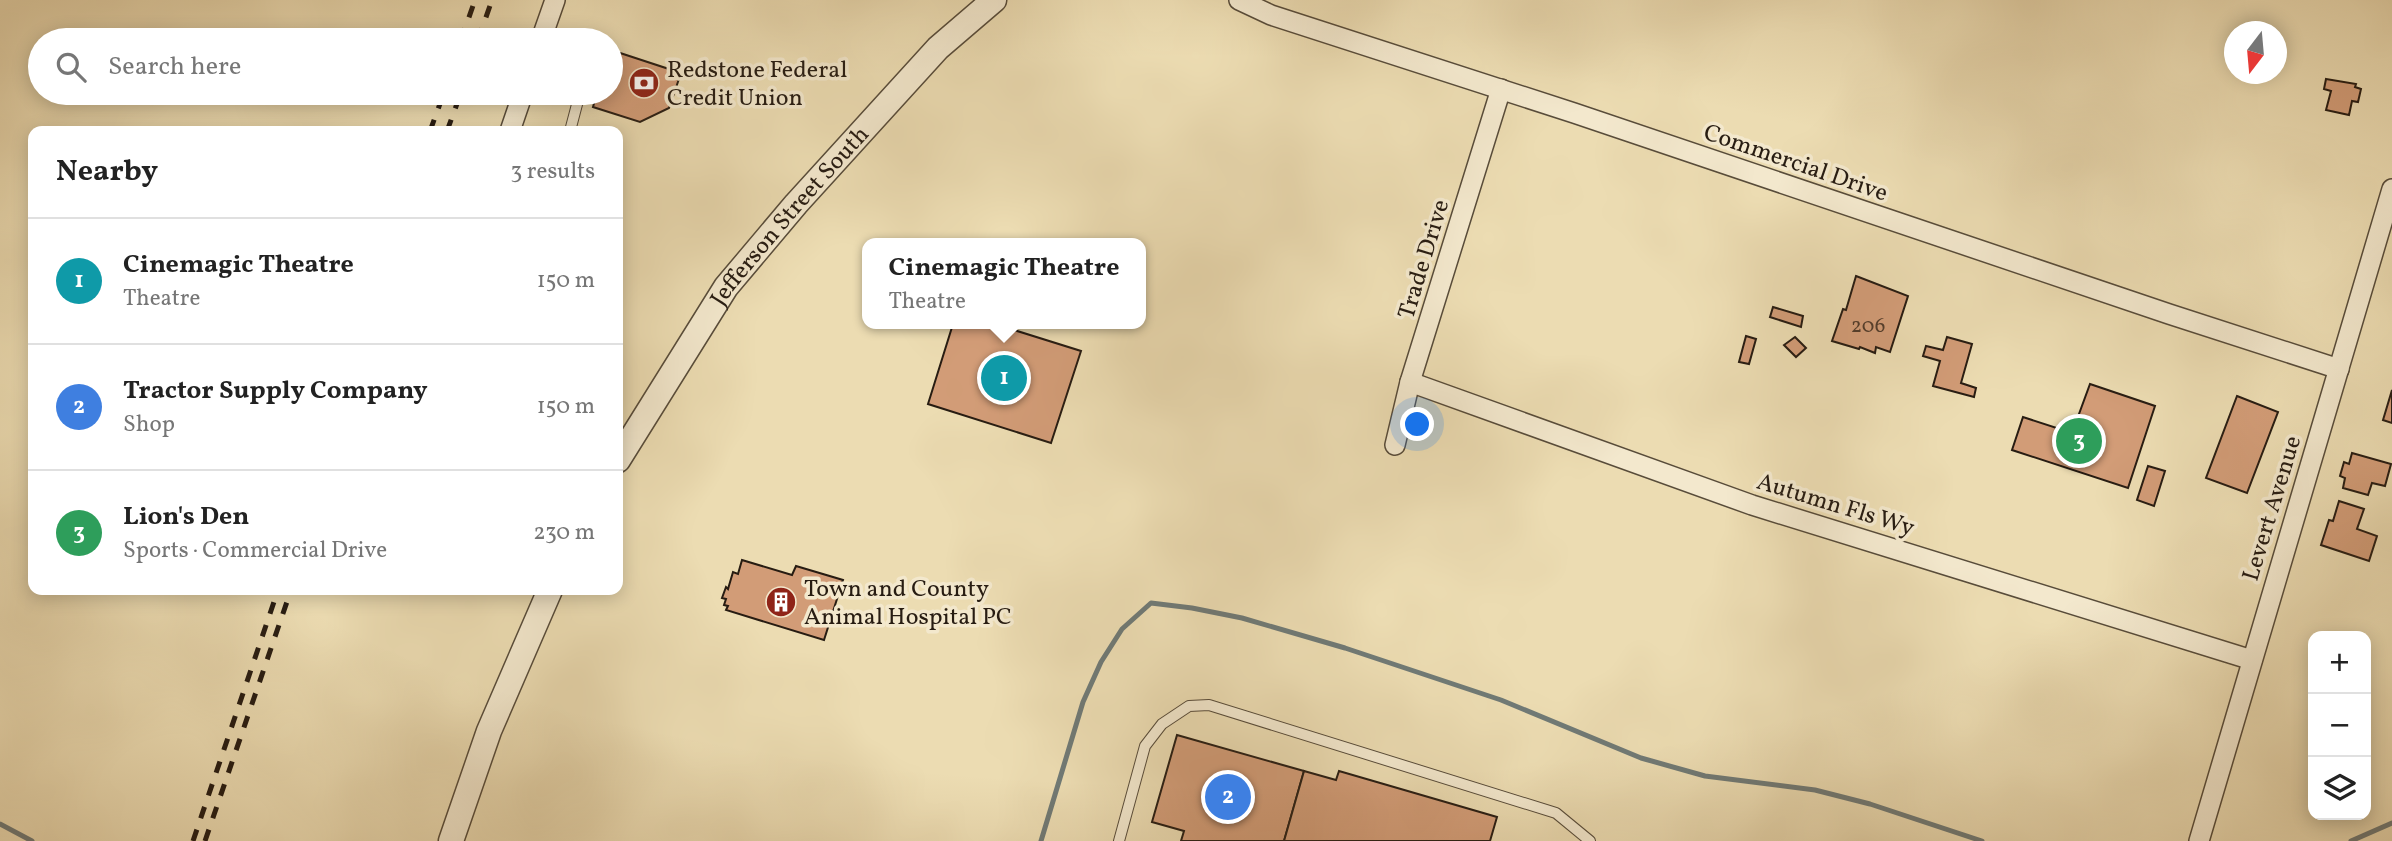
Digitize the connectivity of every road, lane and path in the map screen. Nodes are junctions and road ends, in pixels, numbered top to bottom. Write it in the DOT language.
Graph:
graph roads {
  1 [pos="555,0"];
  2 [pos="994,0"];
  3 [pos="1239,0"];
  4 [pos="545,28"];
  5 [pos="1501,89"];
  6 [pos="519,105"];
  7 [pos="577,105"];
  8 [pos="512,126"];
  9 [pos="570,126"];
  10 [pos="2392,189"];
  11 [pos="2339,369"];
  12 [pos="1410,382"];
  13 [pos="1395,445"];
  14 [pos="623,452"];
  15 [pos="548,595"];
  16 [pos="2252,660"];
  17 [pos="451,841"];
  18 [pos="1119,841"];
  19 [pos="1590,841"];
  20 [pos="2199,841"];
  1 -- 4 [label="street"];
  2 -- 14 [label="street, Jefferson Street South"];
  3 -- 5 [label="street, Commercial Drive"];
  5 -- 11 [label="street, Commercial Drive"];
  5 -- 12 [label="street, Trade Drive"];
  6 -- 8 [label="street"];
  7 -- 9 [label="lane"];
  10 -- 11 [label="street, Levert Avenue"];
  11 -- 16 [label="street, Levert Avenue"];
  12 -- 13 [label="street, Trade Drive"];
  12 -- 16 [label="street, Autumn Fls Wy"];
  15 -- 17 [label="street"];
  16 -- 20 [label="street, Levert Avenue"];
  18 -- 19 [label="lane"];
}
